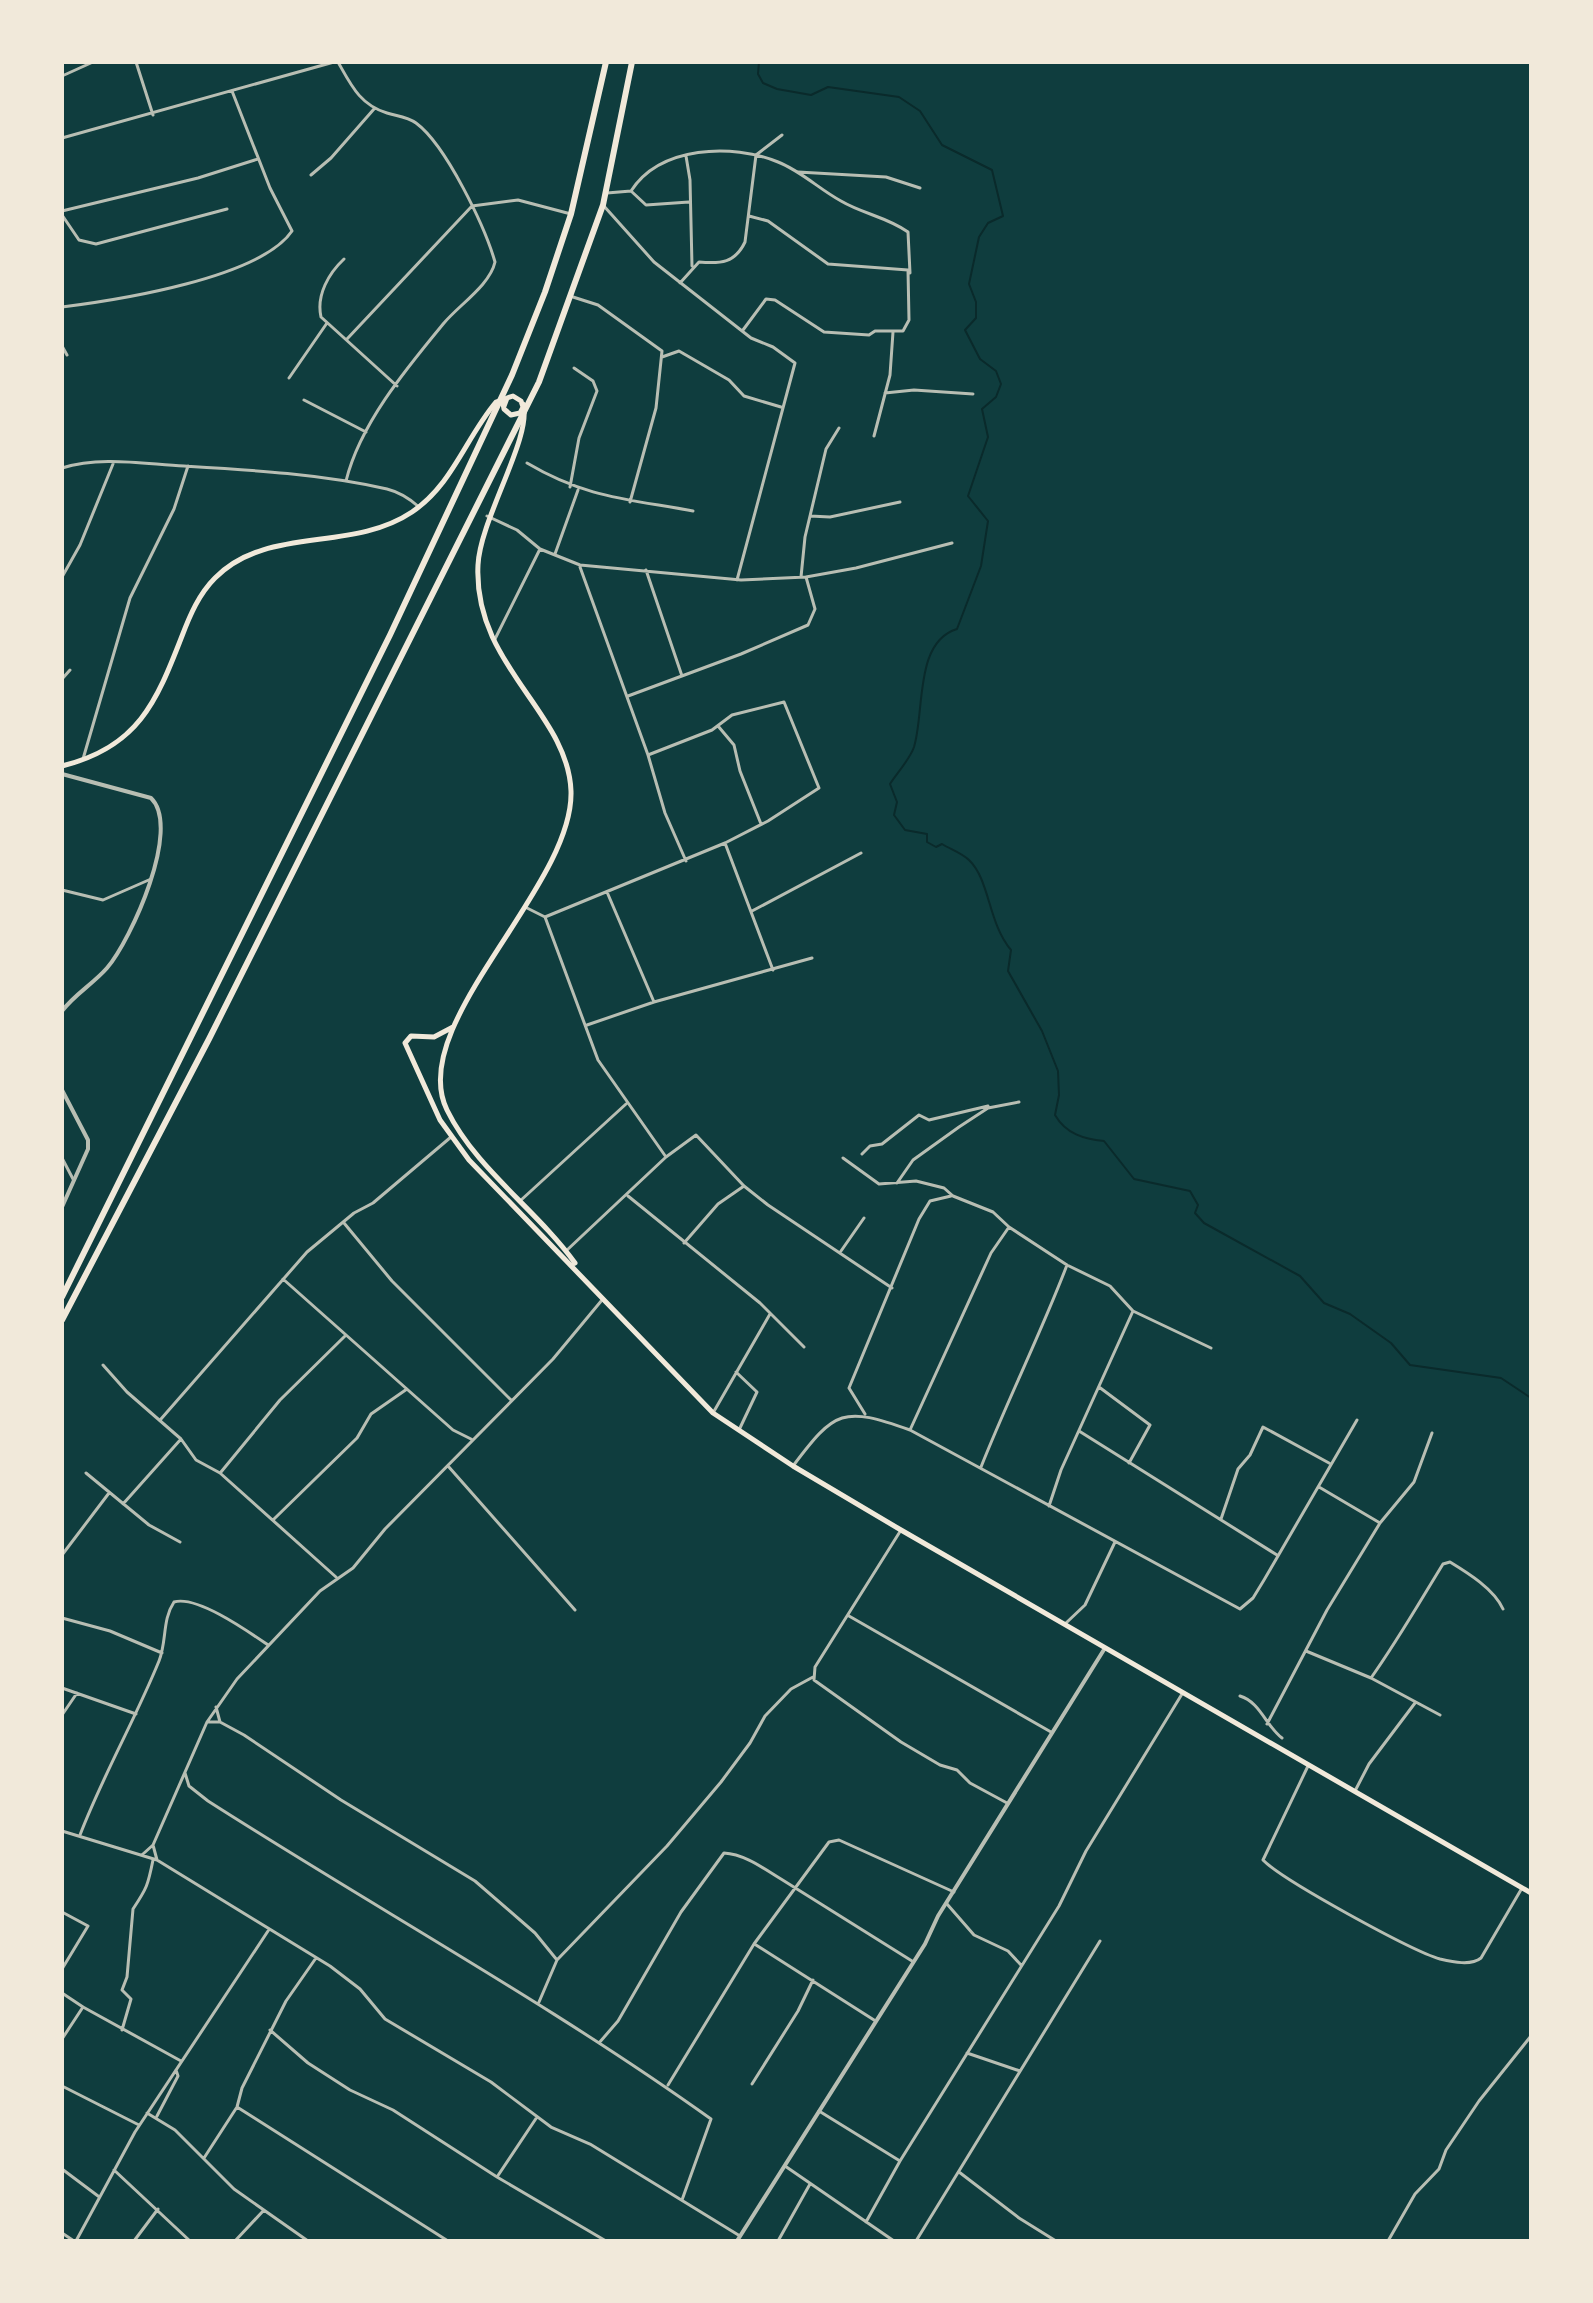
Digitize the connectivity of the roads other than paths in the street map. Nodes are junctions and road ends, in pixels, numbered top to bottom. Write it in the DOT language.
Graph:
graph roads {
  1 [pos="136,62"];
  2 [pos="336,62"];
  3 [pos="606,62"];
  4 [pos="632,62"];
  5 [pos="90,63"];
  6 [pos="62,76"];
  7 [pos="232,91"];
  8 [pos="374,109"];
  9 [pos="153,115"];
  10 [pos="782,135"];
  11 [pos="62,138"];
  12 [pos="756,155"];
  13 [pos="686,156"];
  14 [pos="258,159"];
  15 [pos="798,172"];
  16 [pos="311,175"];
  17 [pos="920,188"];
  18 [pos="631,191"];
  19 [pos="606,193"];
  20 [pos="689,202"];
  21 [pos="603,205"];
  22 [pos="472,206"];
  23 [pos="227,209"];
  24 [pos="62,213"];
  25 [pos="571,214"];
  26 [pos="749,216"];
  27 [pos="344,259"];
  28 [pos="692,266"];
  29 [pos="910,273"];
  30 [pos="680,283"];
  31 [pos="572,297"];
  32 [pos="62,307"];
  33 [pos="327,323"];
  34 [pos="743,330"];
  35 [pos="893,332"];
  36 [pos="347,339"];
  37 [pos="62,346"];
  38 [pos="67,355"];
  39 [pos="662,357"];
  40 [pos="574,368"];
  41 [pos="289,378"];
  42 [pos="397,386"];
  43 [pos="885,393"];
  44 [pos="973,394"];
  45 [pos="506,397"];
  46 [pos="304,400"];
  47 [pos="781,407"];
  48 [pos="505,409"];
  49 [pos="496,412"];
  50 [pos="486,415"];
  51 [pos="520,415"];
  52 [pos="839,428"];
  53 [pos="366,432"];
  54 [pos="521,435"];
  55 [pos="874,436"];
  56 [pos="527,463"];
  57 [pos="113,464"];
  58 [pos="188,466"];
  59 [pos="62,468"];
  60 [pos="346,481"];
  61 [pos="570,487"];
  62 [pos="578,489"];
  63 [pos="630,502"];
  64 [pos="900,502"];
  65 [pos="419,507"];
  66 [pos="693,511"];
  67 [pos="487,516"];
  68 [pos="810,516"];
  69 [pos="952,543"];
  70 [pos="540,549"];
  71 [pos="555,554"];
  72 [pos="580,565"];
  73 [pos="646,570"];
  74 [pos="62,577"];
  75 [pos="803,577"];
  76 [pos="737,580"];
  77 [pos="495,640"];
  78 [pos="70,670"];
  79 [pos="682,676"];
  80 [pos="62,679"];
  81 [pos="627,696"];
  82 [pos="718,726"];
  83 [pos="648,755"];
  84 [pos="82,761"];
  85 [pos="62,766"];
  86 [pos="62,774"];
  87 [pos="761,825"];
  88 [pos="725,843"];
  89 [pos="861,853"];
  90 [pos="686,861"];
  91 [pos="151,879"];
  92 [pos="62,890"];
  93 [pos="607,892"];
  94 [pos="524,906"];
  95 [pos="752,911"];
  96 [pos="545,917"];
  97 [pos="812,958"];
  98 [pos="773,970"];
  99 [pos="654,1002"];
  100 [pos="62,1011"];
  101 [pos="587,1025"];
  102 [pos="453,1027"];
  103 [pos="62,1090"];
  104 [pos="1019,1102"];
  105 [pos="626,1104"];
  106 [pos="996,1105"];
  107 [pos="451,1137"];
  108 [pos="862,1154"];
  109 [pos="666,1157"];
  110 [pos="62,1158"];
  111 [pos="843,1158"];
  112 [pos="73,1179"];
  113 [pos="897,1183"];
  114 [pos="744,1186"];
  115 [pos="627,1195"];
  116 [pos="953,1196"];
  117 [pos="520,1201"];
  118 [pos="62,1207"];
  119 [pos="864,1218"];
  120 [pos="343,1221"];
  121 [pos="1009,1227"];
  122 [pos="684,1243"];
  123 [pos="566,1251"];
  124 [pos="841,1252"];
  125 [pos="1067,1265"];
  126 [pos="582,1273"];
  127 [pos="283,1279"];
  128 [pos="892,1288"];
  129 [pos="62,1297"];
  130 [pos="604,1297"];
  131 [pos="1133,1311"];
  132 [pos="770,1314"];
  133 [pos="62,1320"];
  134 [pos="345,1336"];
  135 [pos="804,1347"];
  136 [pos="1211,1348"];
  137 [pos="103,1365"];
  138 [pos="736,1372"];
  139 [pos="1098,1387"];
  140 [pos="407,1389"];
  141 [pos="511,1400"];
  142 [pos="713,1413"];
  143 [pos="865,1414"];
  144 [pos="161,1419"];
  145 [pos="1357,1420"];
  146 [pos="910,1430"];
  147 [pos="1079,1431"];
  148 [pos="738,1432"];
  149 [pos="1432,1433"];
  150 [pos="181,1439"];
  151 [pos="472,1439"];
  152 [pos="1129,1463"];
  153 [pos="1329,1463"];
  154 [pos="447,1465"];
  155 [pos="793,1466"];
  156 [pos="980,1469"];
  157 [pos="86,1473"];
  158 [pos="220,1473"];
  159 [pos="1319,1487"];
  160 [pos="109,1493"];
  161 [pos="123,1504"];
  162 [pos="1049,1506"];
  163 [pos="1221,1519"];
  164 [pos="273,1521"];
  165 [pos="1380,1523"];
  166 [pos="901,1530"];
  167 [pos="180,1542"];
  168 [pos="1115,1542"];
  169 [pos="62,1555"];
  170 [pos="1277,1555"];
  171 [pos="336,1577"];
  172 [pos="1503,1609"];
  173 [pos="575,1610"];
  174 [pos="849,1616"];
  175 [pos="62,1618"];
  176 [pos="1065,1624"];
  177 [pos="268,1645"];
  178 [pos="1105,1648"];
  179 [pos="1306,1651"];
  180 [pos="162,1653"];
  181 [pos="813,1677"];
  182 [pos="1371,1678"];
  183 [pos="62,1688"];
  184 [pos="1183,1692"];
  185 [pos="77,1693"];
  186 [pos="1240,1696"];
  187 [pos="1415,1703"];
  188 [pos="216,1707"];
  189 [pos="136,1714"];
  190 [pos="62,1715"];
  191 [pos="1440,1715"];
  192 [pos="207,1722"];
  193 [pos="220,1722"];
  194 [pos="1267,1724"];
  195 [pos="1051,1732"];
  196 [pos="1282,1738"];
  197 [pos="1308,1765"];
  198 [pos="185,1770"];
  199 [pos="178,1784"];
  200 [pos="189,1786"];
  201 [pos="1355,1791"];
  202 [pos="1007,1803"];
  203 [pos="62,1831"];
  204 [pos="80,1835"];
  205 [pos="153,1845"];
  206 [pos="143,1854"];
  207 [pos="155,1860"];
  208 [pos="794,1888"];
  209 [pos="1522,1888"];
  210 [pos="954,1892"];
  211 [pos="1531,1893"];
  212 [pos="947,1904"];
  213 [pos="62,1912"];
  214 [pos="268,1931"];
  215 [pos="1100,1941"];
  216 [pos="754,1944"];
  217 [pos="316,1958"];
  218 [pos="557,1960"];
  219 [pos="913,1962"];
  220 [pos="1021,1965"];
  221 [pos="62,1969"];
  222 [pos="813,1980"];
  223 [pos="62,1993"];
  224 [pos="539,2002"];
  225 [pos="83,2007"];
  226 [pos="874,2020"];
  227 [pos="122,2030"];
  228 [pos="270,2030"];
  229 [pos="1531,2036"];
  230 [pos="62,2039"];
  231 [pos="599,2043"];
  232 [pos="967,2053"];
  233 [pos="181,2061"];
  234 [pos="176,2069"];
  235 [pos="1020,2071"];
  236 [pos="752,2084"];
  237 [pos="62,2086"];
  238 [pos="668,2086"];
  239 [pos="237,2107"];
  240 [pos="819,2111"];
  241 [pos="147,2113"];
  242 [pos="157,2116"];
  243 [pos="537,2117"];
  244 [pos="139,2125"];
  245 [pos="204,2158"];
  246 [pos="900,2161"];
  247 [pos="785,2166"];
  248 [pos="62,2169"];
  249 [pos="113,2169"];
  250 [pos="958,2171"];
  251 [pos="497,2177"];
  252 [pos="810,2184"];
  253 [pos="98,2196"];
  254 [pos="682,2200"];
  255 [pos="158,2209"];
  256 [pos="264,2210"];
  257 [pos="866,2222"];
  258 [pos="62,2233"];
  259 [pos="738,2238"];
  260 [pos="75,2241"];
  261 [pos="134,2241"];
  262 [pos="190,2241"];
  263 [pos="235,2241"];
  264 [pos="308,2241"];
  265 [pos="448,2241"];
  266 [pos="606,2241"];
  267 [pos="778,2241"];
  268 [pos="894,2241"];
  269 [pos="916,2241"];
  270 [pos="1056,2241"];
  271 [pos="1388,2241"];
  1 -- 9 [label="street"];
  2 -- 7 [label="street"];
  2 -- 8 [label="street"];
  3 -- 25 [label="highway"];
  4 -- 19 [label="highway"];
  5 -- 6 [label="street"];
  7 -- 9 [label="street"];
  7 -- 14 [label="street"];
  8 -- 16 [label="street"];
  8 -- 22 [label="street"];
  9 -- 11 [label="street"];
  10 -- 12 [label="street"];
  12 -- 13 [label="street"];
  12 -- 15 [label="street"];
  12 -- 26 [label="street"];
  13 -- 18 [label="street"];
  13 -- 20 [label="street"];
  14 -- 24 [label="street"];
  14 -- 32 [label="street"];
  15 -- 17 [label="street"];
  15 -- 29 [label="street"];
  18 -- 19 [label="street"];
  18 -- 20 [label="street"];
  19 -- 21 [label="highway"];
  20 -- 28 [label="street"];
  21 -- 30 [label="street"];
  21 -- 31 [label="highway"];
  22 -- 25 [label="street"];
  22 -- 36 [label="street"];
  22 -- 42 [label="street"];
  23 -- 24 [label="street"];
  25 -- 45 [label="highway"];
  26 -- 28 [label="street"];
  26 -- 29 [label="street"];
  27 -- 33 [label="street"];
  28 -- 30 [label="street"];
  29 -- 35 [label="street"];
  30 -- 34 [label="street"];
  31 -- 39 [label="street"];
  31 -- 51 [label="highway"];
  33 -- 36 [label="street"];
  33 -- 41 [label="street"];
  34 -- 35 [label="street"];
  34 -- 47 [label="street"];
  35 -- 43 [label="street"];
  36 -- 42 [label="street"];
  37 -- 38 [label="street"];
  39 -- 47 [label="street"];
  39 -- 63 [label="street"];
  40 -- 61 [label="street"];
  42 -- 53 [label="street"];
  43 -- 44 [label="street"];
  43 -- 55 [label="street"];
  45 -- 48 [label="main road"];
  45 -- 49 [label="highway"];
  45 -- 50 [label="main road"];
  45 -- 51 [label="main road"];
  46 -- 53 [label="street"];
  47 -- 76 [label="street"];
  48 -- 49 [label="main road"];
  48 -- 51 [label="main road"];
  49 -- 50 [label="main road"];
  49 -- 129 [label="highway"];
  50 -- 65 [label="main road"];
  51 -- 54 [label="main road"];
  51 -- 54 [label="main road"];
  51 -- 133 [label="highway"];
  52 -- 68 [label="street"];
  53 -- 60 [label="street"];
  54 -- 67 [label="main road"];
  56 -- 61 [label="street"];
  57 -- 58 [label="street"];
  57 -- 59 [label="street"];
  57 -- 74 [label="street"];
  58 -- 60 [label="street"];
  58 -- 84 [label="street"];
  60 -- 65 [label="street"];
  61 -- 62 [label="street"];
  62 -- 63 [label="street"];
  62 -- 71 [label="street"];
  63 -- 66 [label="street"];
  64 -- 68 [label="street"];
  65 -- 84 [label="main road"];
  67 -- 70 [label="street"];
  67 -- 94 [label="main road"];
  68 -- 75 [label="street"];
  69 -- 75 [label="street"];
  70 -- 71 [label="street"];
  70 -- 77 [label="street"];
  71 -- 72 [label="street"];
  72 -- 73 [label="street"];
  72 -- 81 [label="street"];
  73 -- 76 [label="street"];
  73 -- 79 [label="street"];
  75 -- 76 [label="street"];
  75 -- 79 [label="street"];
  78 -- 80 [label="street"];
  79 -- 81 [label="street"];
  81 -- 83 [label="street"];
  82 -- 83 [label="street"];
  82 -- 87 [label="street"];
  82 -- 87 [label="street"];
  83 -- 90 [label="street"];
  84 -- 85 [label="main road"];
  86 -- 91 [label="street"];
  87 -- 88 [label="street"];
  88 -- 90 [label="street"];
  88 -- 95 [label="street"];
  89 -- 95 [label="street"];
  90 -- 93 [label="street"];
  91 -- 92 [label="street"];
  91 -- 100 [label="street"];
  93 -- 96 [label="street"];
  93 -- 99 [label="street"];
  94 -- 96 [label="street"];
  94 -- 102 [label="main road"];
  95 -- 98 [label="street"];
  96 -- 101 [label="street"];
  97 -- 98 [label="street"];
  98 -- 99 [label="street"];
  99 -- 101 [label="street"];
  101 -- 109 [label="street"];
  102 -- 107 [label="main road"];
  102 -- 117 [label="main road"];
  103 -- 112 [label="street"];
  104 -- 106 [label="street"];
  105 -- 117 [label="street"];
  106 -- 108 [label="street"];
  106 -- 113 [label="street"];
  107 -- 120 [label="street"];
  107 -- 126 [label="main road"];
  109 -- 114 [label="street"];
  109 -- 115 [label="street"];
  110 -- 112 [label="street"];
  111 -- 113 [label="street"];
  112 -- 118 [label="street"];
  113 -- 116 [label="street"];
  114 -- 122 [label="street"];
  114 -- 124 [label="street"];
  115 -- 122 [label="street"];
  115 -- 123 [label="street"];
  116 -- 121 [label="street"];
  116 -- 128 [label="street"];
  117 -- 123 [label="main road"];
  119 -- 124 [label="street"];
  120 -- 127 [label="street"];
  120 -- 141 [label="street"];
  121 -- 125 [label="street"];
  121 -- 146 [label="street"];
  122 -- 132 [label="street"];
  123 -- 126 [label="main road"];
  124 -- 128 [label="street"];
  125 -- 131 [label="street"];
  125 -- 156 [label="street"];
  126 -- 130 [label="main road"];
  127 -- 134 [label="street"];
  127 -- 144 [label="street"];
  128 -- 143 [label="street"];
  130 -- 141 [label="street"];
  130 -- 142 [label="main road"];
  131 -- 136 [label="street"];
  131 -- 139 [label="street"];
  132 -- 135 [label="street"];
  132 -- 138 [label="street"];
  134 -- 140 [label="street"];
  134 -- 158 [label="street"];
  137 -- 144 [label="street"];
  138 -- 142 [label="street"];
  138 -- 148 [label="street"];
  139 -- 147 [label="street"];
  139 -- 152 [label="street"];
  140 -- 151 [label="street"];
  140 -- 164 [label="street"];
  141 -- 151 [label="street"];
  142 -- 148 [label="main road"];
  143 -- 146 [label="street"];
  143 -- 155 [label="street"];
  144 -- 150 [label="street"];
  145 -- 153 [label="street"];
  146 -- 156 [label="street"];
  147 -- 152 [label="street"];
  147 -- 162 [label="street"];
  148 -- 155 [label="main road"];
  149 -- 165 [label="street"];
  150 -- 158 [label="street"];
  150 -- 161 [label="street"];
  151 -- 154 [label="street"];
  152 -- 163 [label="street"];
  153 -- 159 [label="street"];
  153 -- 163 [label="street"];
  154 -- 171 [label="street"];
  154 -- 173 [label="street"];
  155 -- 166 [label="main road"];
  156 -- 162 [label="street"];
  157 -- 160 [label="street"];
  158 -- 164 [label="street"];
  159 -- 165 [label="street"];
  159 -- 170 [label="street"];
  160 -- 161 [label="street"];
  160 -- 169 [label="street"];
  161 -- 167 [label="street"];
  162 -- 168 [label="street"];
  163 -- 170 [label="street"];
  164 -- 171 [label="street"];
  165 -- 179 [label="street"];
  166 -- 174 [label="street"];
  166 -- 176 [label="main road"];
  168 -- 170 [label="street"];
  168 -- 176 [label="street"];
  171 -- 177 [label="street"];
  172 -- 182 [label="street"];
  174 -- 181 [label="street"];
  174 -- 195 [label="street"];
  175 -- 180 [label="street"];
  176 -- 178 [label="main road"];
  177 -- 180 [label="street"];
  177 -- 188 [label="street"];
  178 -- 184 [label="main road"];
  178 -- 195 [label="street"];
  179 -- 182 [label="street"];
  179 -- 194 [label="street"];
  180 -- 189 [label="street"];
  181 -- 202 [label="street"];
  181 -- 218 [label="street"];
  182 -- 187 [label="street"];
  183 -- 185 [label="street"];
  184 -- 197 [label="main road"];
  184 -- 220 [label="street"];
  185 -- 189 [label="street"];
  185 -- 190 [label="street"];
  186 -- 194 [label="street"];
  187 -- 191 [label="street"];
  187 -- 201 [label="street"];
  188 -- 192 [label="street"];
  188 -- 193 [label="street"];
  189 -- 204 [label="street"];
  192 -- 193 [label="street"];
  192 -- 198 [label="street"];
  193 -- 218 [label="street"];
  194 -- 196 [label="street"];
  195 -- 202 [label="street"];
  197 -- 201 [label="main road"];
  197 -- 209 [label="street"];
  198 -- 199 [label="street"];
  198 -- 200 [label="street"];
  199 -- 200 [label="street"];
  199 -- 205 [label="street"];
  200 -- 224 [label="street"];
  201 -- 209 [label="main road"];
  202 -- 210 [label="street"];
  203 -- 204 [label="street"];
  204 -- 206 [label="street"];
  205 -- 206 [label="street"];
  205 -- 207 [label="street"];
  206 -- 207 [label="street"];
  207 -- 214 [label="street"];
  207 -- 227 [label="street"];
  208 -- 210 [label="street"];
  208 -- 216 [label="street"];
  208 -- 219 [label="street"];
  208 -- 231 [label="street"];
  209 -- 211 [label="main road"];
  210 -- 212 [label="street"];
  212 -- 219 [label="street"];
  212 -- 220 [label="street"];
  213 -- 221 [label="street"];
  214 -- 217 [label="street"];
  214 -- 233 [label="street"];
  215 -- 235 [label="street"];
  216 -- 222 [label="street"];
  216 -- 238 [label="street"];
  217 -- 228 [label="street"];
  217 -- 243 [label="street"];
  218 -- 224 [label="street"];
  219 -- 226 [label="street"];
  220 -- 232 [label="street"];
  222 -- 226 [label="street"];
  222 -- 236 [label="street"];
  223 -- 225 [label="street"];
  224 -- 231 [label="street"];
  225 -- 227 [label="street"];
  225 -- 230 [label="street"];
  226 -- 240 [label="street"];
  227 -- 233 [label="street"];
  228 -- 239 [label="street"];
  228 -- 251 [label="street"];
  229 -- 271 [label="street"];
  231 -- 238 [label="street"];
  232 -- 235 [label="street"];
  232 -- 246 [label="street"];
  233 -- 234 [label="street"];
  234 -- 241 [label="street"];
  234 -- 242 [label="street"];
  235 -- 250 [label="street"];
  237 -- 244 [label="street"];
  238 -- 254 [label="street"];
  239 -- 245 [label="street"];
  239 -- 265 [label="street"];
  240 -- 246 [label="street"];
  240 -- 247 [label="street"];
  241 -- 242 [label="street"];
  241 -- 244 [label="street"];
  242 -- 245 [label="street"];
  243 -- 251 [label="street"];
  243 -- 254 [label="street"];
  244 -- 249 [label="street"];
  245 -- 256 [label="street"];
  246 -- 257 [label="street"];
  247 -- 252 [label="street"];
  247 -- 259 [label="street"];
  248 -- 253 [label="street"];
  249 -- 253 [label="street"];
  249 -- 255 [label="street"];
  250 -- 269 [label="street"];
  250 -- 270 [label="street"];
  251 -- 266 [label="street"];
  252 -- 257 [label="street"];
  252 -- 267 [label="street"];
  253 -- 260 [label="street"];
  254 -- 259 [label="street"];
  255 -- 261 [label="street"];
  255 -- 262 [label="street"];
  256 -- 263 [label="street"];
  256 -- 264 [label="street"];
  257 -- 268 [label="street"];
  258 -- 260 [label="street"];
}
